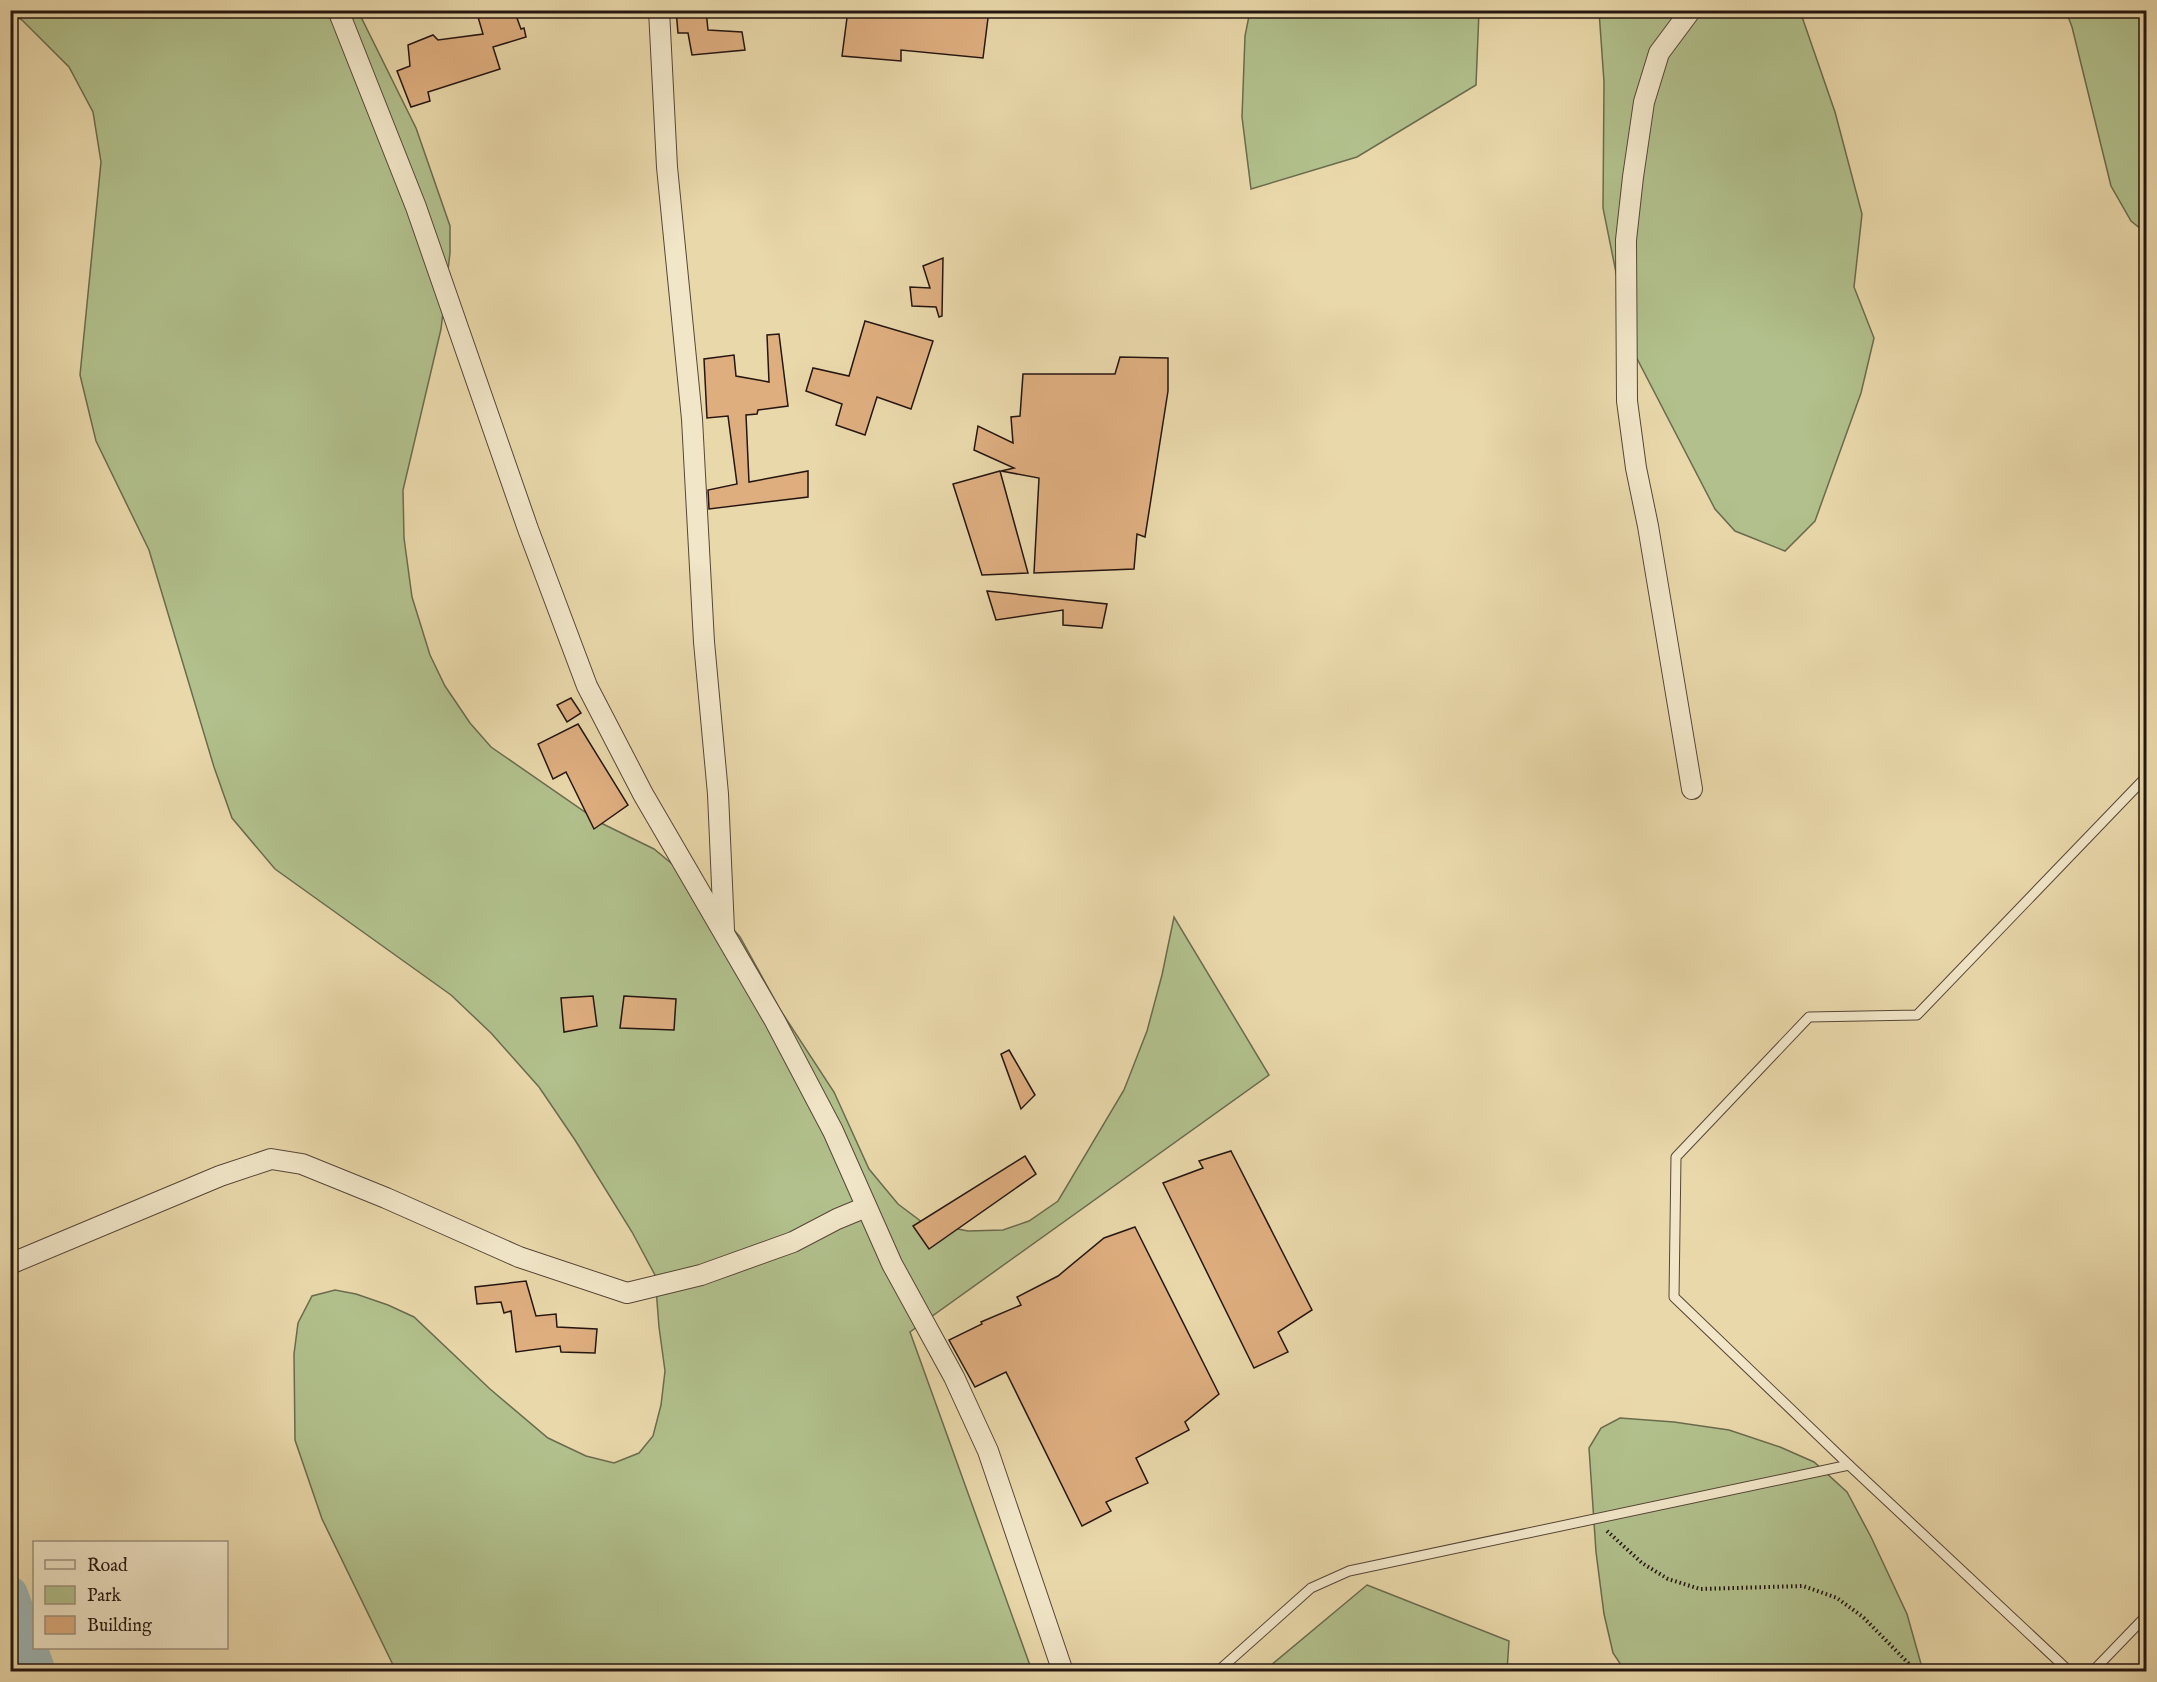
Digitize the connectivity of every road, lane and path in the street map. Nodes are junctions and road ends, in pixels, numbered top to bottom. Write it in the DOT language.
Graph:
graph roads {
  1 [pos="338,10"];
  2 [pos="659,10"];
  3 [pos="1691,10"];
  4 [pos="2146,777"];
  5 [pos="1692,789"];
  6 [pos="724,932"];
  7 [pos="866,1207"];
  8 [pos="10,1264"];
  9 [pos="1849,1465"];
  10 [pos="1594,1519"];
  11 [pos="2146,1616"];
  12 [pos="1063,1671"];
  13 [pos="1217,1671"];
  14 [pos="1917,1671"];
  15 [pos="2070,1671"];
  16 [pos="2092,1671"];
  1 -- 6 [label="street"];
  2 -- 6 [label="street"];
  3 -- 5 [label="street"];
  4 -- 9 [label="lane"];
  6 -- 7 [label="street"];
  7 -- 8 [label="street"];
  7 -- 12 [label="street"];
  9 -- 10 [label="lane"];
  9 -- 15 [label="lane"];
  10 -- 13 [label="lane"];
  10 -- 14 [label="path"];
  11 -- 16 [label="lane"];
}
